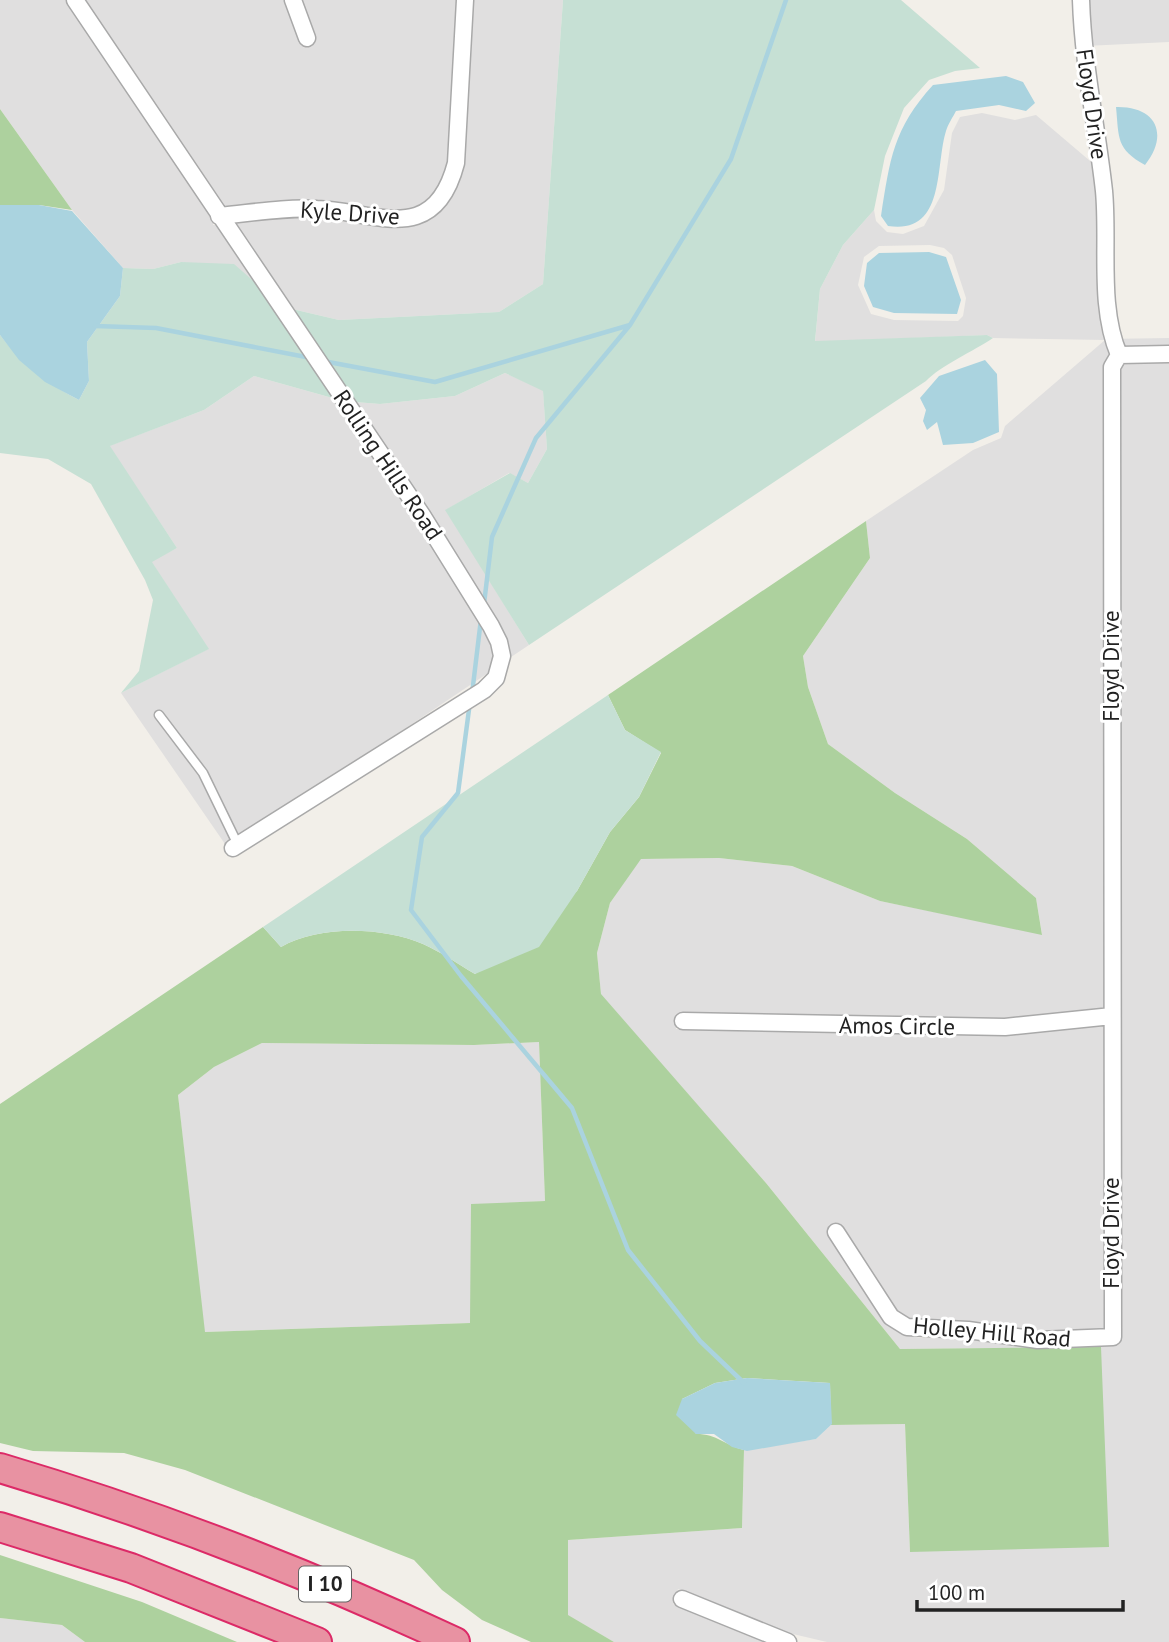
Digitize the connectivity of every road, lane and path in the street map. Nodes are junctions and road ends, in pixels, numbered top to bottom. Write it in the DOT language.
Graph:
graph roads {
  1 [pos="75,0"];
  2 [pos="293,0"];
  3 [pos="465,0"];
  4 [pos="1081,0"];
  5 [pos="307,38"];
  6 [pos="219,216"];
  7 [pos="1169,354"];
  8 [pos="1119,355"];
  9 [pos="159,715"];
  10 [pos="235,847"];
  11 [pos="1112,1016"];
  12 [pos="683,1021"];
  13 [pos="836,1232"];
  14 [pos="1113,1337"];
  15 [pos="0,1468"];
  16 [pos="0,1527"];
  17 [pos="682,1599"];
  18 [pos="317,1642"];
  19 [pos="455,1642"];
  20 [pos="788,1642"];
  1 -- 6 [label="street, Rolling Hills Road"];
  2 -- 5 [label="street"];
  3 -- 6 [label="street, Kyle Drive"];
  4 -- 8 [label="street, Floyd Drive"];
  6 -- 10 [label="street, Rolling Hills Road"];
  7 -- 8 [label="street"];
  8 -- 11 [label="street, Floyd Drive"];
  9 -- 10 [label="lane"];
  11 -- 12 [label="street, Amos Circle"];
  11 -- 14 [label="street, Floyd Drive"];
  13 -- 14 [label="street, Holley Hill Road"];
  15 -- 19 [label="highway, I 10"];
  16 -- 18 [label="highway, I 10"];
  17 -- 20 [label="street"];
}
